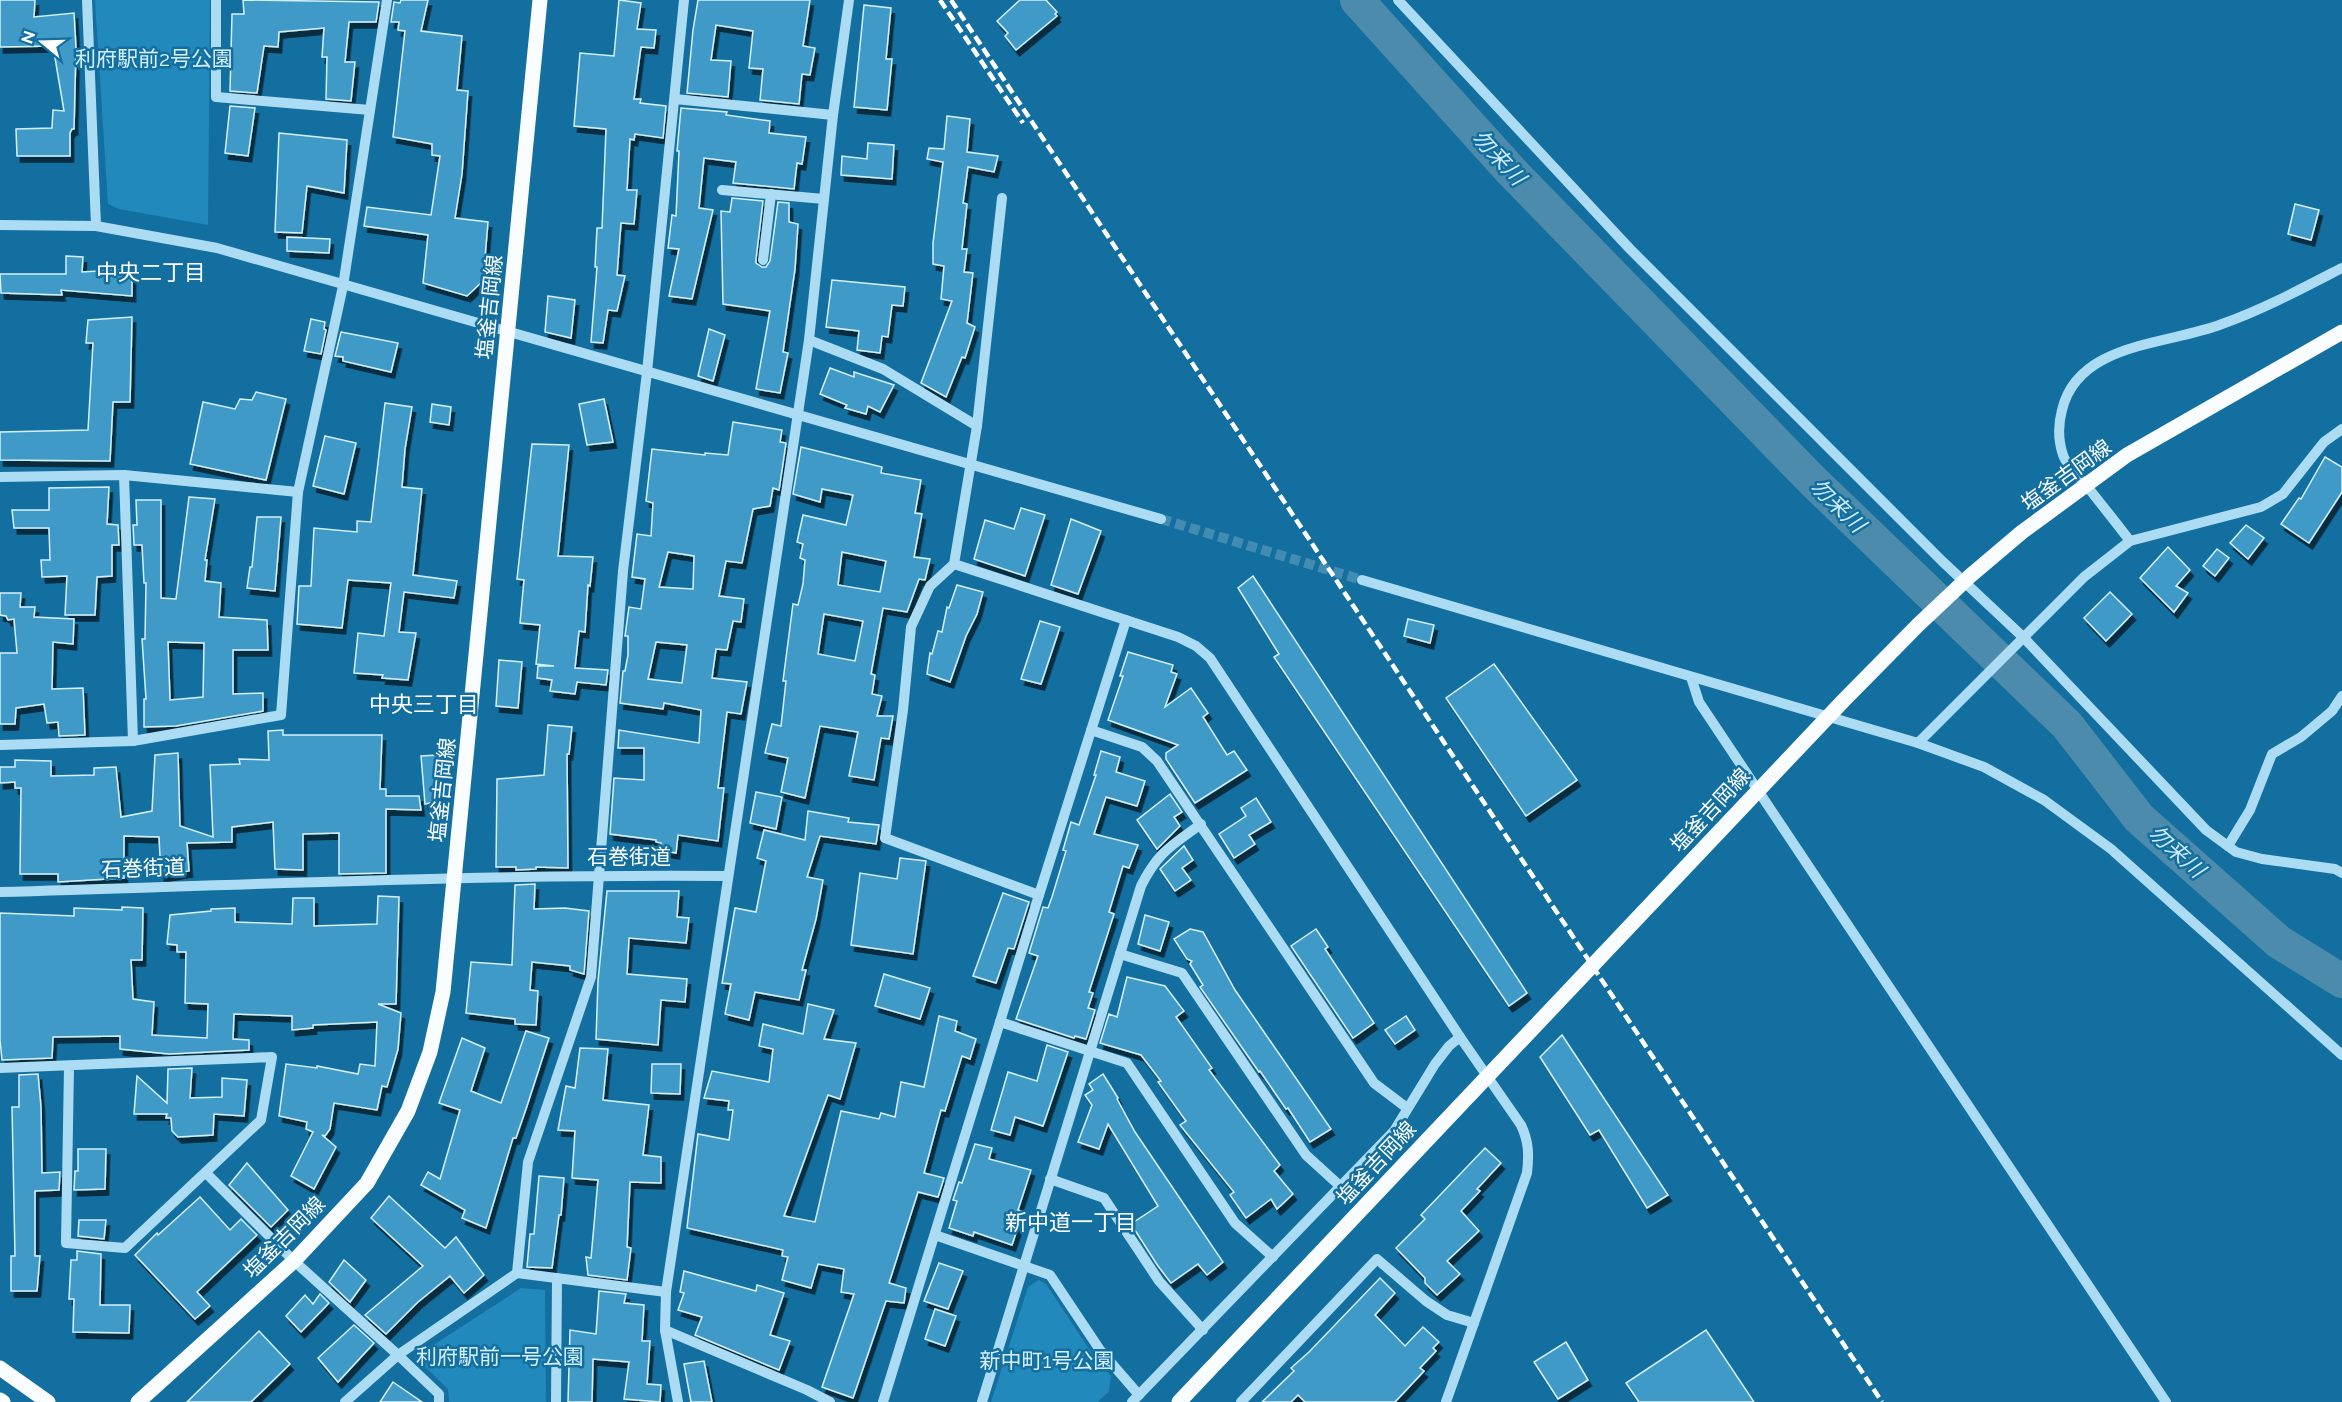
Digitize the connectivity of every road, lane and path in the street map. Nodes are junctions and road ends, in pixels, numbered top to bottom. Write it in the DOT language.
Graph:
graph roads {
  1 [pos="87,0"];
  2 [pos="216,0"];
  3 [pos="387,0"];
  4 [pos="540,0"];
  5 [pos="684,0"];
  6 [pos="849,0"];
  7 [pos="1398,0"];
  8 [pos="675,99"];
  9 [pos="370,110"];
  10 [pos="833,115"];
  11 [pos="722,190"];
  12 [pos="771,194"];
  13 [pos="1002,198"];
  14 [pos="824,199"];
  15 [pos="0,225"];
  16 [pos="96,226"];
  17 [pos="763,260"];
  18 [pos="2342,268"];
  19 [pos="343,286"];
  20 [pos="508,332"];
  21 [pos="2342,332"];
  22 [pos="809,340"];
  23 [pos="647,372"];
  24 [pos="798,414"];
  25 [pos="977,426"];
  26 [pos="2342,429"];
  27 [pos="970,464"];
  28 [pos="123,475"];
  29 [pos="0,477"];
  30 [pos="298,492"];
  31 [pos="1161,519"];
  32 [pos="2130,541"];
  33 [pos="954,564"];
  34 [pos="1362,580"];
  35 [pos="1126,620"];
  36 [pos="2021,639"];
  37 [pos="1691,677"];
  38 [pos="2342,696"];
  39 [pos="1091,730"];
  40 [pos="133,741"];
  41 [pos="1918,743"];
  42 [pos="0,745"];
  43 [pos="1201,824"];
  44 [pos="2228,846"];
  45 [pos="2342,873"];
  46 [pos="599,875"];
  47 [pos="727,876"];
  48 [pos="454,878"];
  49 [pos="0,892"];
  50 [pos="1039,895"];
  51 [pos="1120,954"];
  52 [pos="1000,1022"];
  53 [pos="1460,1037"];
  54 [pos="1090,1051"];
  55 [pos="2342,1055"];
  56 [pos="69,1067"];
  57 [pos="0,1068"];
  58 [pos="1407,1108"];
  59 [pos="206,1173"];
  60 [pos="1050,1179"];
  61 [pos="1341,1186"];
  62 [pos="935,1235"];
  63 [pos="1273,1257"];
  64 [pos="294,1261"];
  65 [pos="1024,1266"];
  66 [pos="517,1273"];
  67 [pos="557,1278"];
  68 [pos="666,1292"];
  69 [pos="1474,1323"];
  70 [pos="665,1330"];
  71 [pos="1203,1330"];
  72 [pos="398,1355"];
  73 [pos="0,1368"];
  74 [pos="1136,1398"];
  75 [pos="48,1402"];
  76 [pos="138,1402"];
  77 [pos="345,1402"];
  78 [pos="439,1402"];
  79 [pos="556,1402"];
  80 [pos="678,1402"];
  81 [pos="830,1402"];
  82 [pos="883,1402"];
  83 [pos="982,1402"];
  84 [pos="1179,1402"];
  85 [pos="1241,1402"];
  86 [pos="1446,1402"];
  87 [pos="2166,1402"];
  1 -- 16 [label="street"];
  2 -- 9 [label="street"];
  3 -- 9 [label="street"];
  4 -- 20 [label="main road, 塩釜吉岡線"];
  5 -- 8 [label="street"];
  6 -- 10 [label="street"];
  7 -- 36 [label="street"];
  8 -- 10 [label="street"];
  8 -- 23 [label="street"];
  9 -- 19 [label="street"];
  10 -- 14 [label="street"];
  11 -- 12 [label="street"];
  12 -- 14 [label="street"];
  12 -- 17 [label="street"];
  13 -- 25 [label="street"];
  14 -- 22 [label="street"];
  15 -- 16 [label="street"];
  16 -- 19 [label="street"];
  18 -- 32 [label="street"];
  19 -- 20 [label="street"];
  19 -- 30 [label="street"];
  20 -- 23 [label="street"];
  20 -- 48 [label="main road, 塩釜吉岡線"];
  21 -- 84 [label="main road, 塩釜吉岡線"];
  22 -- 24 [label="street"];
  22 -- 25 [label="street"];
  23 -- 24 [label="street"];
  23 -- 46 [label="street"];
  24 -- 27 [label="street"];
  24 -- 47 [label="street"];
  25 -- 27 [label="street"];
  26 -- 32 [label="street"];
  27 -- 31 [label="street"];
  27 -- 33 [label="street"];
  28 -- 29 [label="street"];
  28 -- 30 [label="street"];
  28 -- 40 [label="street"];
  30 -- 40 [label="street"];
  32 -- 36 [label="street"];
  33 -- 35 [label="street"];
  33 -- 50 [label="street"];
  34 -- 37 [label="street"];
  35 -- 39 [label="street"];
  35 -- 53 [label="street"];
  36 -- 41 [label="street"];
  36 -- 44 [label="street"];
  37 -- 41 [label="street"];
  37 -- 87 [label="street"];
  38 -- 44 [label="street"];
  39 -- 43 [label="street"];
  39 -- 50 [label="street"];
  40 -- 42 [label="street"];
  41 -- 55 [label="street"];
  43 -- 51 [label="street"];
  43 -- 58 [label="street"];
  44 -- 45 [label="street"];
  46 -- 47 [label="street, 石巻街道"];
  46 -- 48 [label="street, 石巻街道"];
  46 -- 66 [label="street"];
  47 -- 68 [label="street"];
  48 -- 49 [label="street, 石巻街道"];
  48 -- 64 [label="main road, 塩釜吉岡線"];
  50 -- 52 [label="street"];
  51 -- 54 [label="street"];
  51 -- 61 [label="street"];
  52 -- 54 [label="street"];
  52 -- 62 [label="street"];
  53 -- 58 [label="street"];
  53 -- 69 [label="street"];
  54 -- 60 [label="street"];
  54 -- 63 [label="street"];
  56 -- 57 [label="street"];
  56 -- 59 [label="street"];
  56 -- 59 [label="street"];
  58 -- 61 [label="street"];
  59 -- 64 [label="street"];
  60 -- 65 [label="street"];
  60 -- 71 [label="street"];
  61 -- 63 [label="street"];
  62 -- 65 [label="street"];
  62 -- 82 [label="street"];
  63 -- 71 [label="street"];
  64 -- 72 [label="street"];
  64 -- 76 [label="main road, 塩釜吉岡線"];
  65 -- 74 [label="street"];
  65 -- 83 [label="street"];
  66 -- 67 [label="street"];
  66 -- 72 [label="street"];
  67 -- 68 [label="street"];
  67 -- 79 [label="street"];
  68 -- 70 [label="street"];
  69 -- 85 [label="street"];
  69 -- 86 [label="street"];
  70 -- 80 [label="street"];
  70 -- 81 [label="street"];
  71 -- 74 [label="street"];
  72 -- 77 [label="street"];
  72 -- 78 [label="street"];
  73 -- 75 [label="main road"];
}
